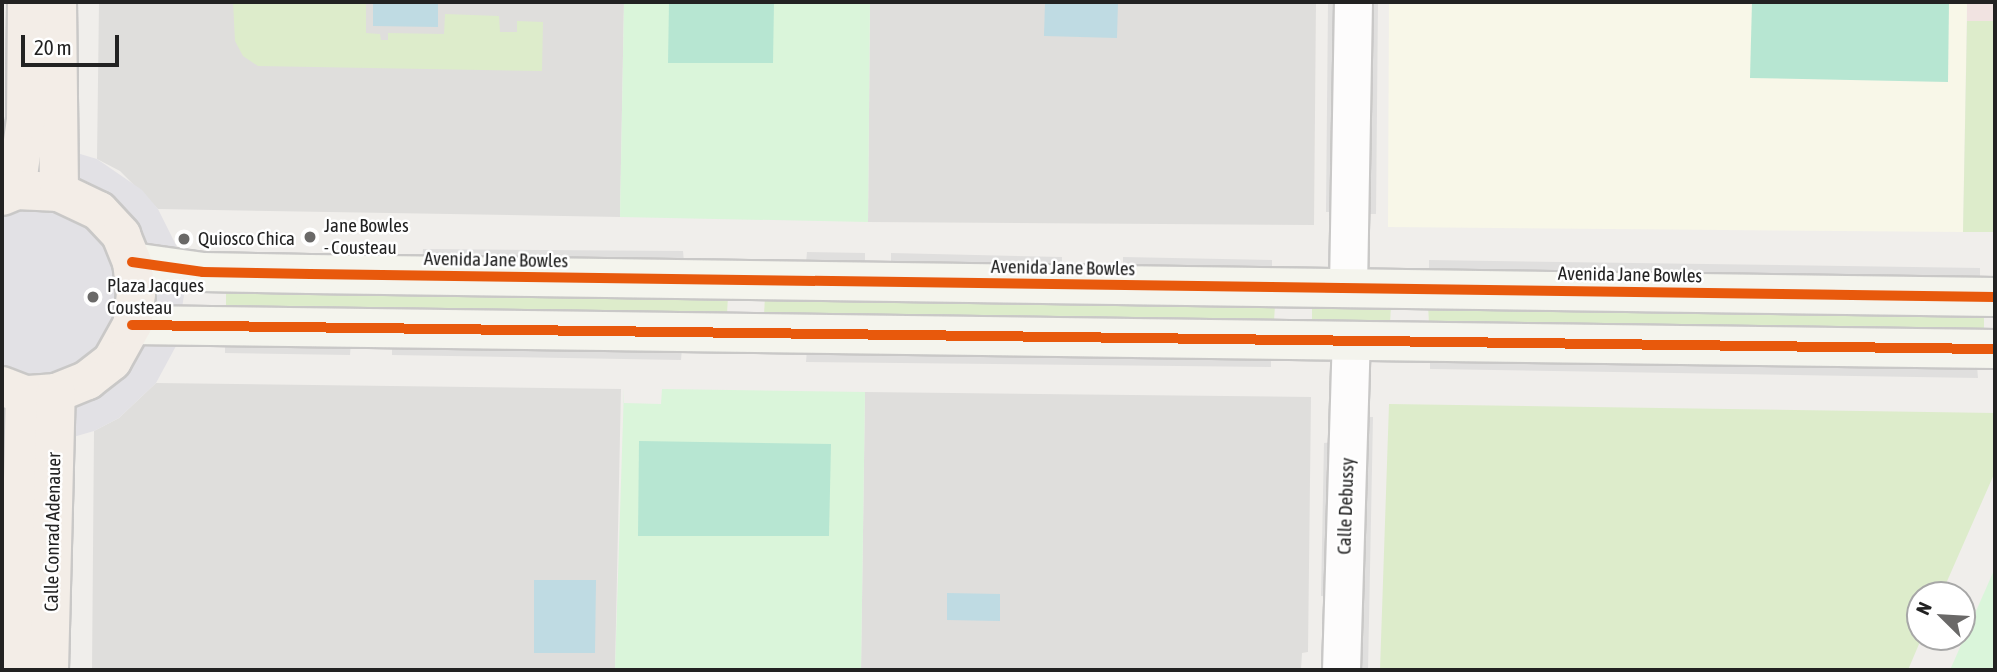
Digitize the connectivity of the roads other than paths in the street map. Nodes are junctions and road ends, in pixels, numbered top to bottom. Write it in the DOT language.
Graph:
graph roads {
  1 [pos="27,2"];
  2 [pos="57,2"];
  3 [pos="1353,2"];
  4 [pos="59,192"];
  5 [pos="9,193"];
  6 [pos="132,262"];
  7 [pos="1348,288"];
  8 [pos="1995,297"];
  9 [pos="132,326"];
  10 [pos="1351,341"];
  11 [pos="1995,349"];
  12 [pos="27,391"];
  13 [pos="19,670"];
  14 [pos="49,670"];
  15 [pos="1341,670"];
  1 -- 5 [label="main road"];
  2 -- 4 [label="main road"];
  3 -- 7 [label="street"];
  4 -- 5 [label="main road"];
  4 -- 6 [label="main road"];
  6 -- 7 [label="main road, Avenida Jane Bowles"];
  6 -- 9 [label="main road"];
  7 -- 8 [label="main road, Avenida Jane Bowles"];
  9 -- 10 [label="main road"];
  9 -- 12 [label="main road"];
  10 -- 11 [label="main road"];
  10 -- 15 [label="street, Calle Debussy"];
  12 -- 13 [label="main road, Calle Conrad Adenauer"];
  12 -- 14 [label="main road, Calle Conrad Adenauer"];
}
